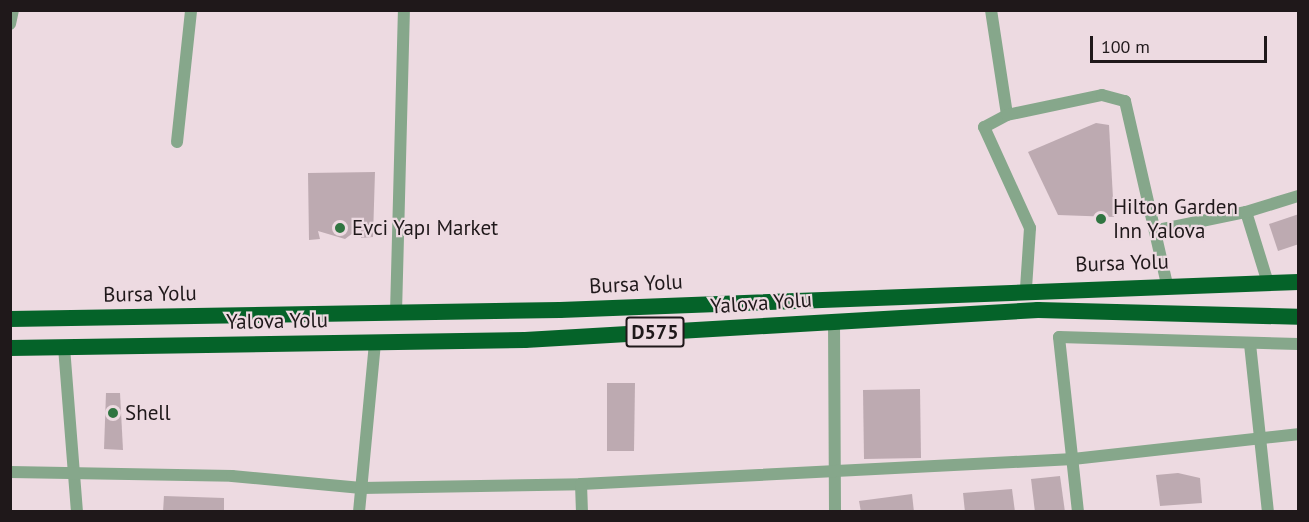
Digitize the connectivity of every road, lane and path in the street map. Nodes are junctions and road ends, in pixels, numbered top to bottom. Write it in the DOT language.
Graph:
graph roads {
  1 [pos="13,10"];
  2 [pos="191,10"];
  3 [pos="404,10"];
  4 [pos="991,10"];
  5 [pos="10,24"];
  6 [pos="1007,115"];
  7 [pos="177,142"];
  8 [pos="1299,196"];
  9 [pos="1246,212"];
  10 [pos="1158,230"];
  11 [pos="1299,282"];
  12 [pos="1268,283"];
  13 [pos="1167,284"];
  14 [pos="1026,289"];
  15 [pos="396,313"];
  16 [pos="1299,317"];
  17 [pos="10,319"];
  18 [pos="834,321"];
  19 [pos="375,342"];
  20 [pos="1250,344"];
  21 [pos="1299,344"];
  22 [pos="64,347"];
  23 [pos="10,348"];
  24 [pos="1299,434"];
  25 [pos="1259,440"];
  26 [pos="1073,459"];
  27 [pos="836,469"];
  28 [pos="10,472"];
  29 [pos="74,474"];
  30 [pos="581,484"];
  31 [pos="361,488"];
  32 [pos="76,512"];
  33 [pos="359,512"];
  34 [pos="582,512"];
  35 [pos="835,512"];
  36 [pos="1078,512"];
  37 [pos="1268,512"];
  1 -- 5 [label="street"];
  2 -- 7 [label="street"];
  3 -- 15 [label="street"];
  4 -- 6 [label="street"];
  6 -- 10 [label="street"];
  6 -- 14 [label="street"];
  8 -- 9 [label="street"];
  9 -- 10 [label="street"];
  9 -- 12 [label="street"];
  10 -- 13 [label="street"];
  11 -- 12 [label="highway, Bursa Yolu / D575"];
  12 -- 13 [label="highway, Bursa Yolu / D575"];
  13 -- 14 [label="highway, Bursa Yolu / D575"];
  14 -- 15 [label="highway, Bursa Yolu / D575"];
  15 -- 17 [label="highway, Bursa Yolu / D575"];
  16 -- 18 [label="highway, Yalova Yolu / D575"];
  18 -- 19 [label="highway, Yalova Yolu / D575"];
  18 -- 27 [label="street"];
  19 -- 22 [label="highway, Yalova Yolu / D575"];
  19 -- 31 [label="street"];
  20 -- 21 [label="street"];
  20 -- 25 [label="street"];
  20 -- 26 [label="street"];
  22 -- 23 [label="highway, Yalova Yolu / D575"];
  22 -- 29 [label="street"];
  24 -- 25 [label="street"];
  25 -- 26 [label="street"];
  25 -- 37 [label="street"];
  26 -- 27 [label="street"];
  26 -- 36 [label="street"];
  27 -- 30 [label="street"];
  27 -- 35 [label="street"];
  28 -- 29 [label="street"];
  29 -- 31 [label="street"];
  29 -- 32 [label="street"];
  30 -- 31 [label="street"];
  30 -- 34 [label="street"];
  31 -- 33 [label="street"];
}
